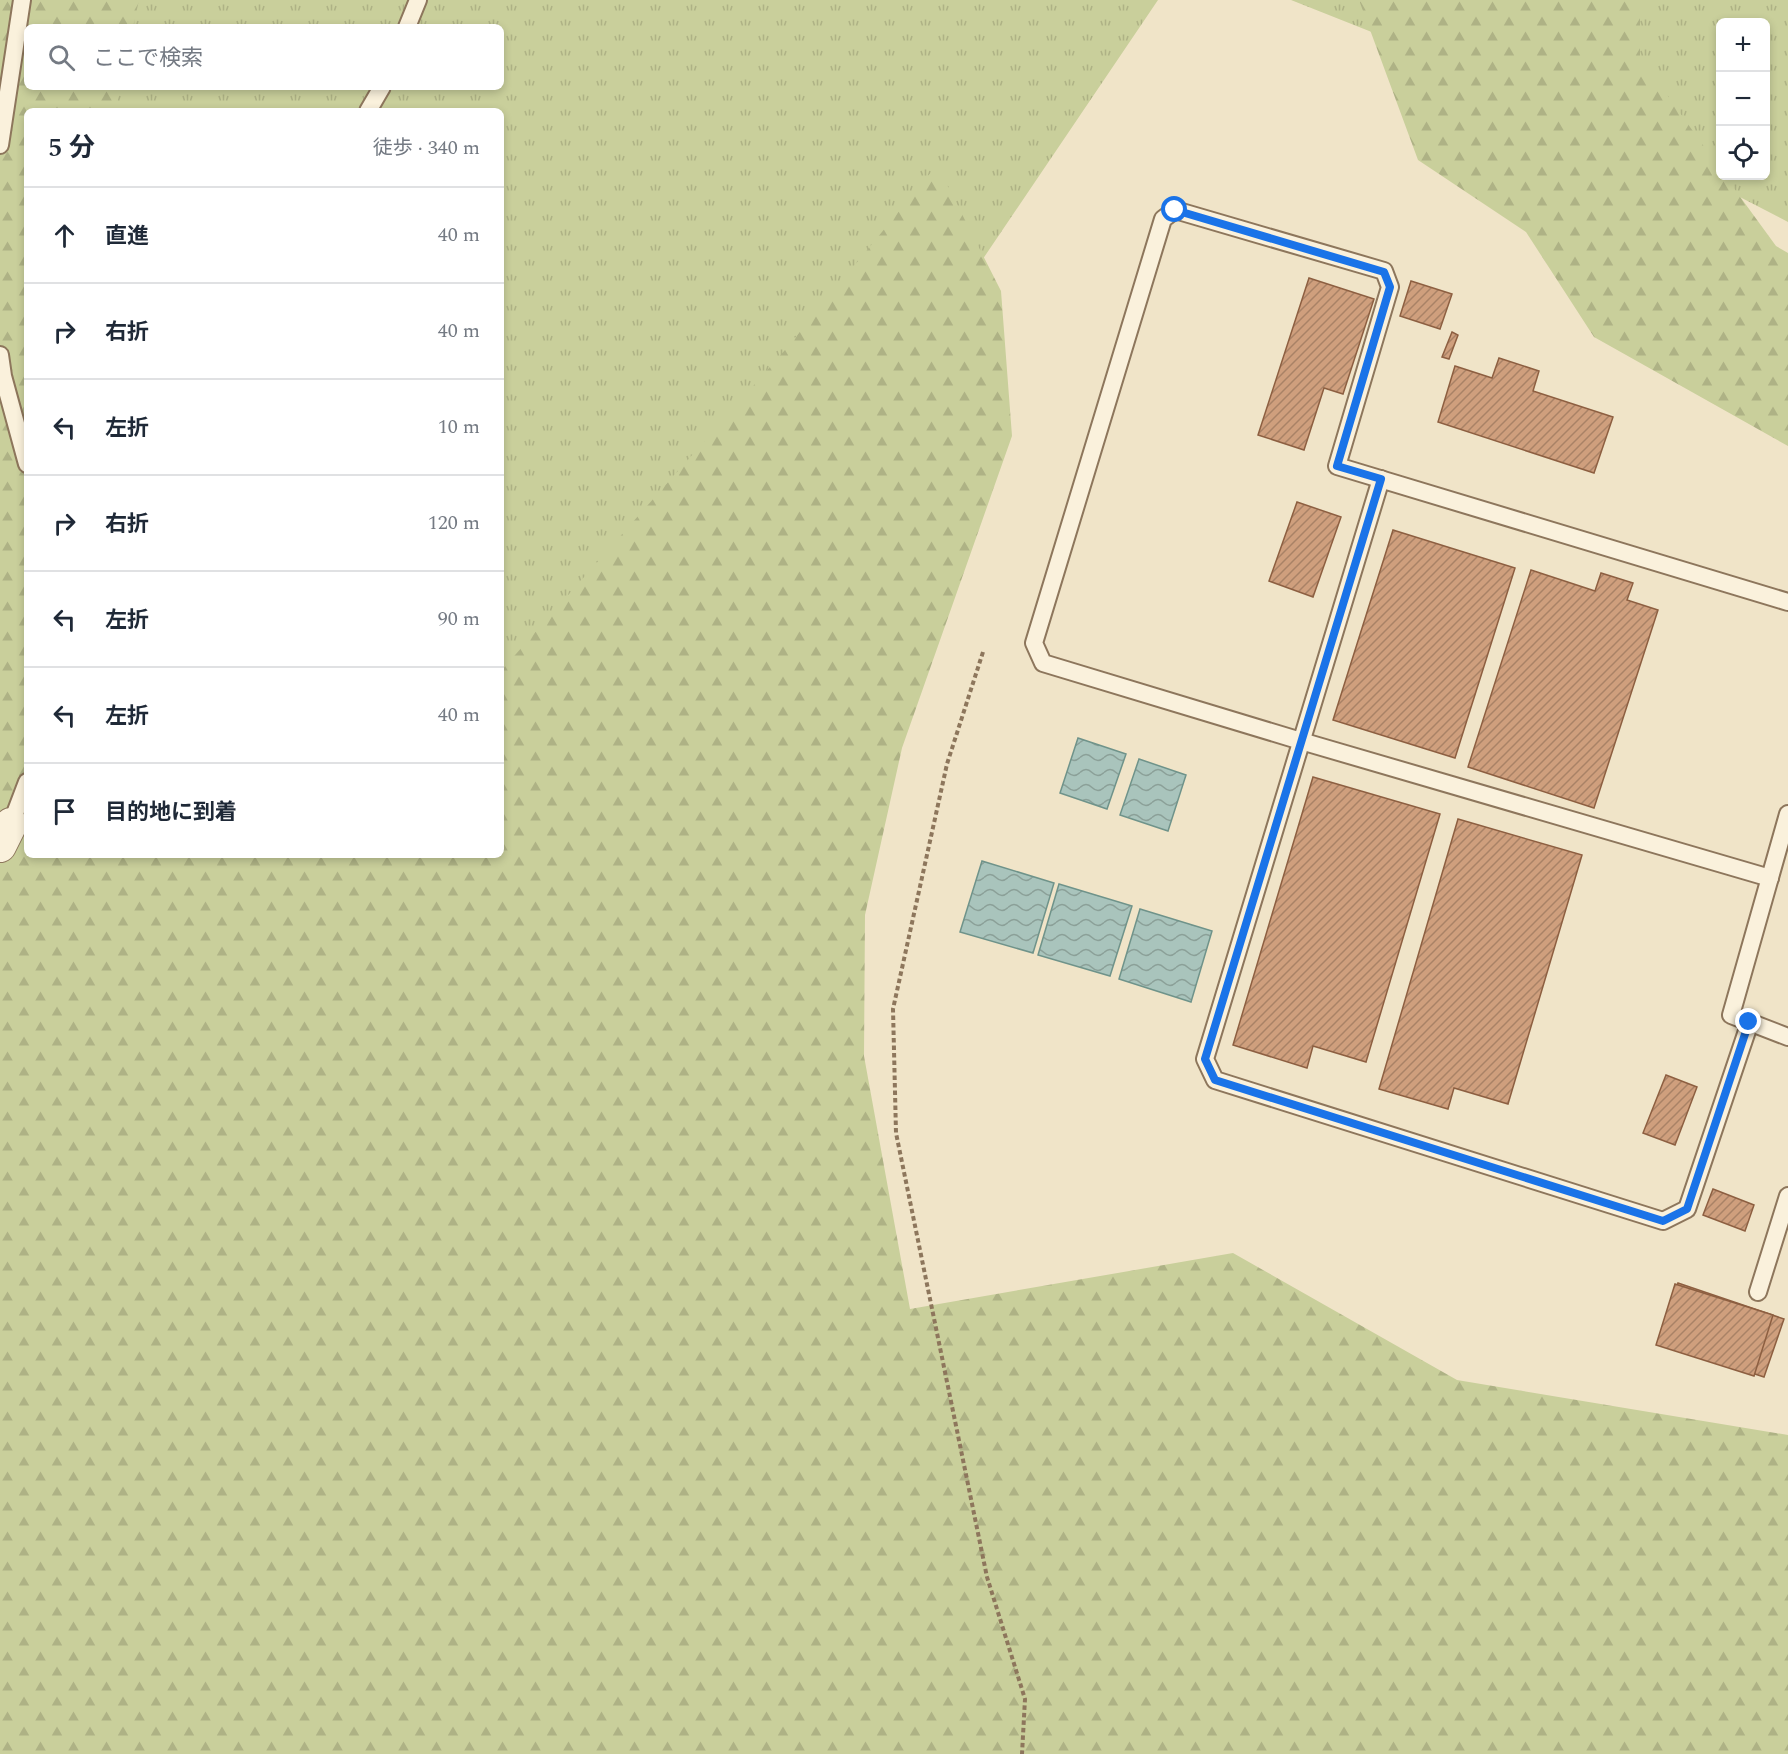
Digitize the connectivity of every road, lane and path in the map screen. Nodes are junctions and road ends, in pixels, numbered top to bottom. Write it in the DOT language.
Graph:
graph roads {
  1 [pos="22,0"];
  2 [pos="418,0"];
  3 [pos="408,24"];
  4 [pos="380,90"];
  5 [pos="370,108"];
  6 [pos="0,145"];
  7 [pos="0,355"];
  8 [pos="24,453"];
  9 [pos="1381,479"];
  10 [pos="1788,602"];
  11 [pos="983,652"];
  12 [pos="1301,741"];
  13 [pos="24,789"];
  14 [pos="1788,814"];
  15 [pos="5,835"];
  16 [pos="1770,878"];
  17 [pos="1749,1022"];
  18 [pos="1788,1037"];
  19 [pos="1788,1196"];
  20 [pos="1758,1292"];
  21 [pos="1022,1754"];
  1 -- 6 [label="lane"];
  2 -- 3 [label="lane"];
  4 -- 5 [label="lane"];
  7 -- 8 [label="lane"];
  9 -- 10 [label="lane"];
  9 -- 12 [label="lane"];
  9 -- 12 [label="lane"];
  11 -- 21 [label="path"];
  12 -- 16 [label="lane"];
  12 -- 17 [label="lane"];
  13 -- 15 [label="lane"];
  14 -- 16 [label="lane"];
  16 -- 17 [label="lane"];
  17 -- 18 [label="lane"];
  19 -- 20 [label="lane"];
}
